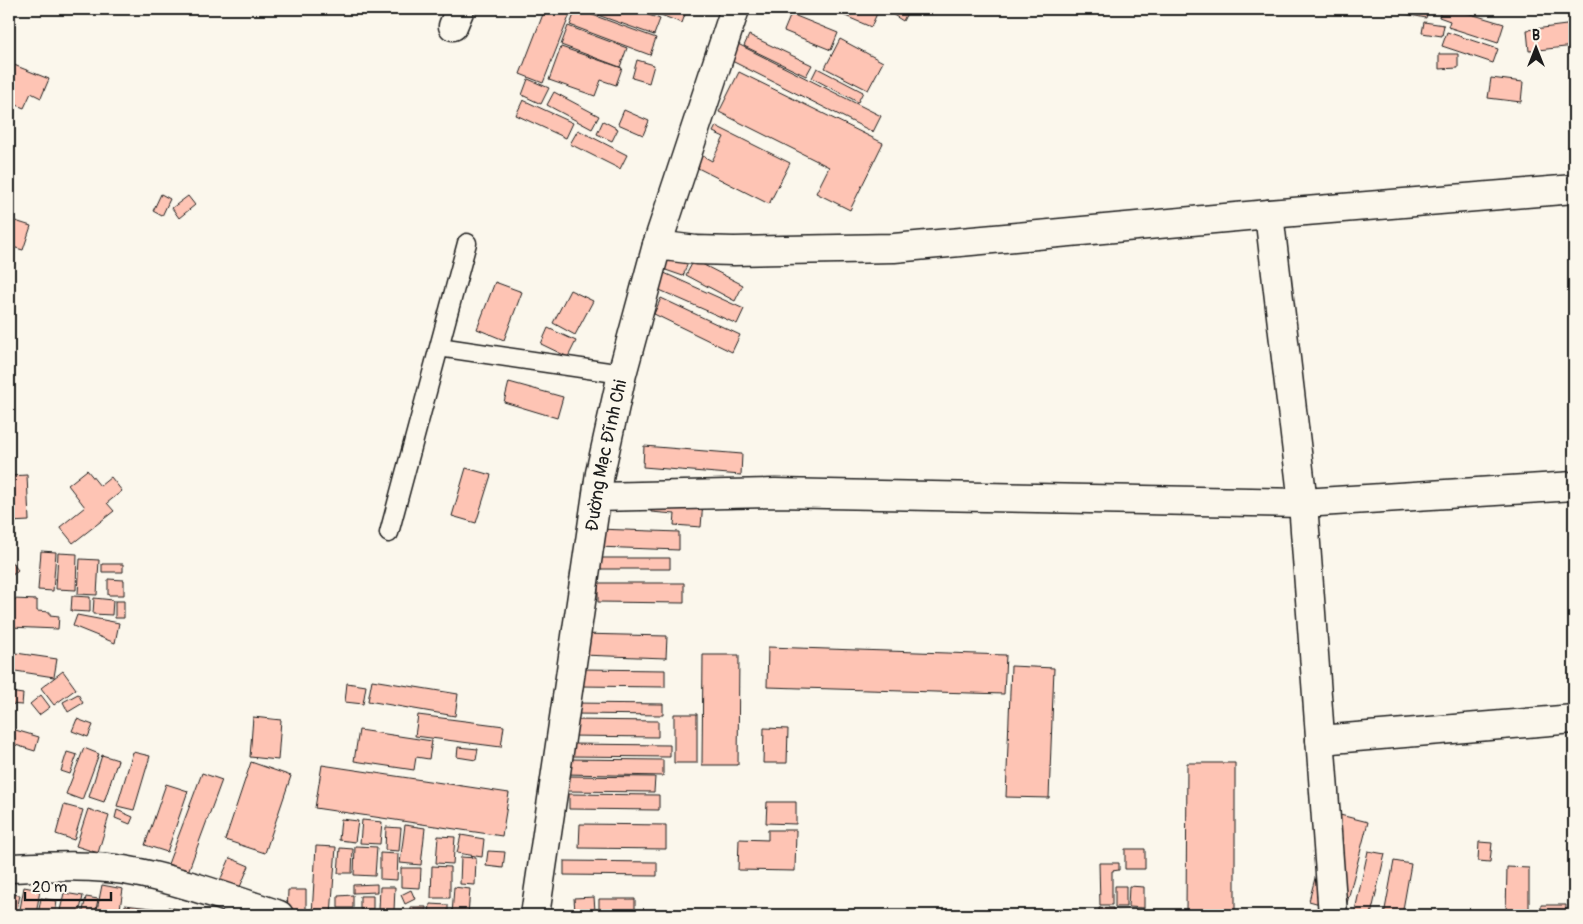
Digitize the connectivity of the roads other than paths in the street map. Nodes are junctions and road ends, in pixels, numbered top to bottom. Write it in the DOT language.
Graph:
graph roads {
  1 [pos="735,9"];
  2 [pos="1574,189"];
  3 [pos="1269,214"];
  4 [pos="467,243"];
  5 [pos="657,245"];
  6 [pos="439,346"];
  7 [pos="622,374"];
  8 [pos="1574,486"];
  9 [pos="597,497"];
  10 [pos="1302,503"];
  11 [pos="389,533"];
  12 [pos="1574,719"];
  13 [pos="1320,740"];
  14 [pos="10,873"];
  15 [pos="278,915"];
  16 [pos="535,915"];
  17 [pos="1333,915"];
  1 -- 5 [label="street, Đường Mạc Đĩnh Chi"];
  2 -- 3 [label="street"];
  3 -- 5 [label="street"];
  3 -- 10 [label="street"];
  4 -- 6 [label="lane"];
  5 -- 7 [label="street, Đường Mạc Đĩnh Chi"];
  6 -- 7 [label="lane"];
  6 -- 11 [label="lane"];
  7 -- 9 [label="street, Đường Mạc Đĩnh Chi"];
  8 -- 10 [label="street"];
  9 -- 10 [label="street"];
  9 -- 16 [label="street, Đường Mạc Đĩnh Chi"];
  10 -- 13 [label="street"];
  12 -- 13 [label="street"];
  13 -- 17 [label="street"];
  14 -- 15 [label="street"];
}
